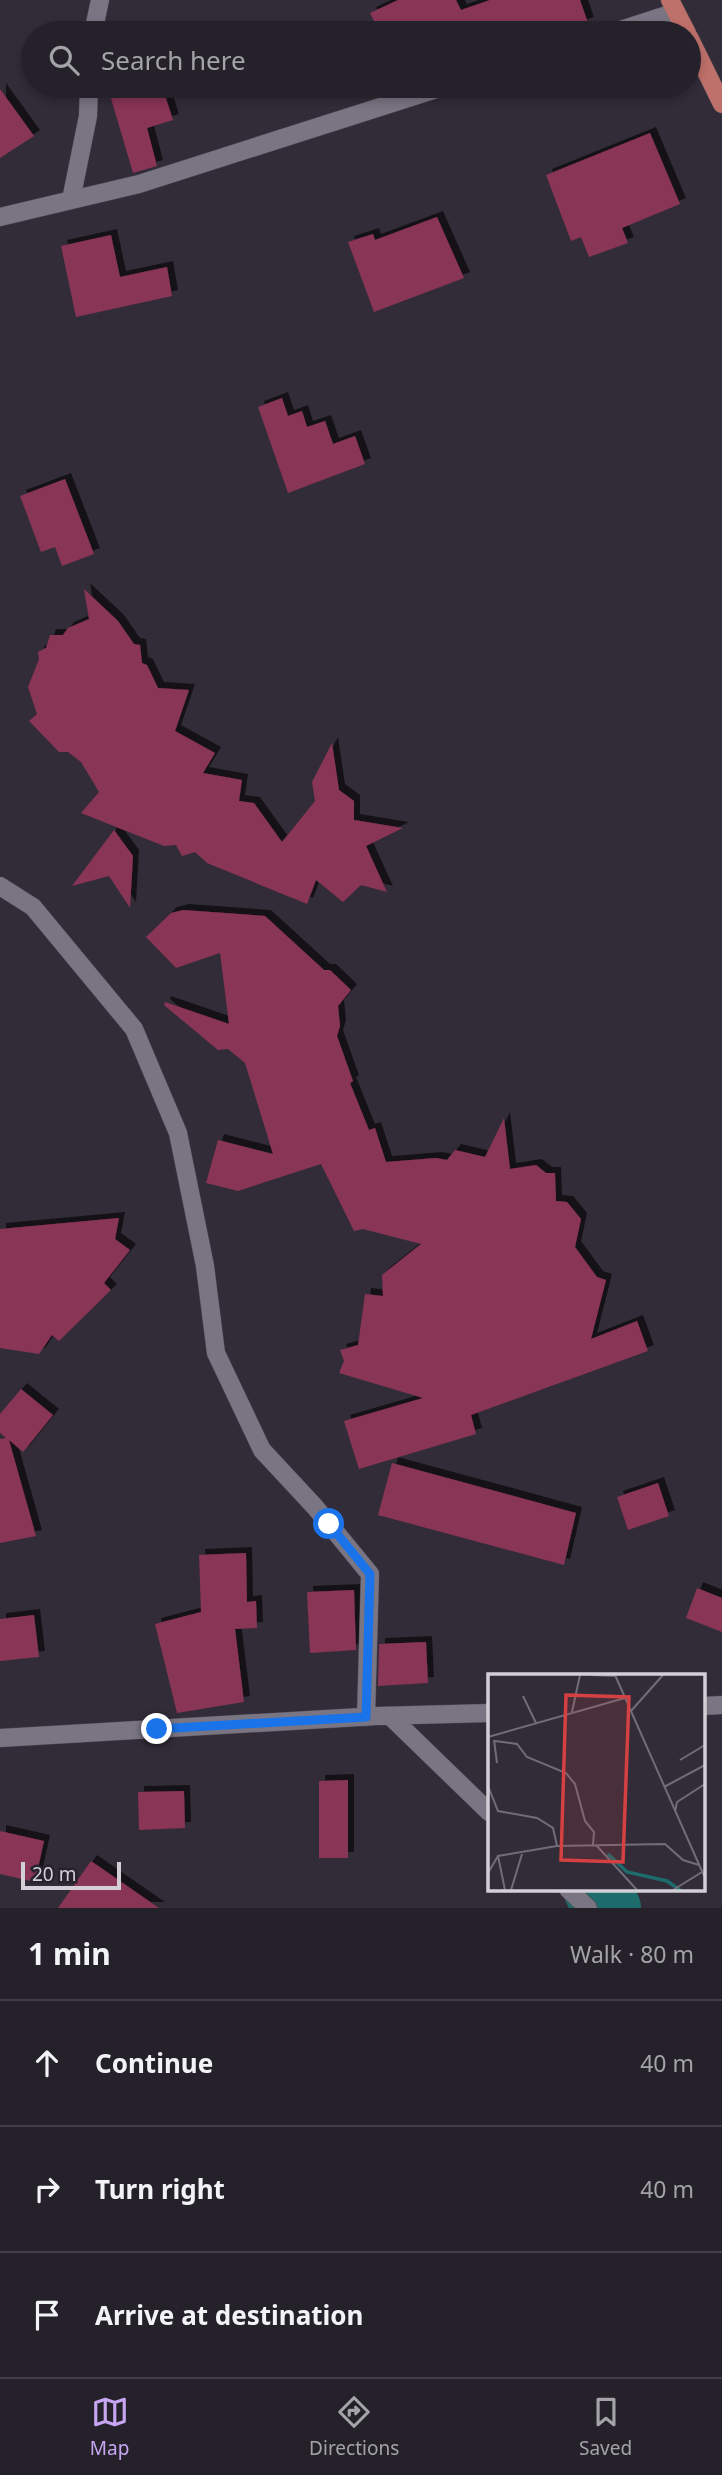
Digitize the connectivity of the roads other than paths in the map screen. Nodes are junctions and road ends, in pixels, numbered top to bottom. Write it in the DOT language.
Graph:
graph roads {
  1 [pos="100,0"];
  2 [pos="673,6"];
  3 [pos="96,21"];
  4 [pos="639,21"];
  5 [pos="701,61"];
  6 [pos="89,98"];
  7 [pos="408,98"];
  8 [pos="722,104"];
  9 [pos="71,200"];
  10 [pos="0,217"];
  11 [pos="0,887"];
  12 [pos="722,1705"];
  13 [pos="704,1706"];
  14 [pos="488,1713"];
  15 [pos="390,1716"];
  16 [pos="366,1717"];
  17 [pos="0,1738"];
  18 [pos="488,1811"];
  19 [pos="569,1890"];
  20 [pos="588,1908"];
  1 -- 3 [label="street"];
  2 -- 4 [label="street"];
  5 -- 8 [label="main road"];
  6 -- 9 [label="street"];
  7 -- 9 [label="street"];
  9 -- 10 [label="street"];
  11 -- 16 [label="street"];
  12 -- 13 [label="street"];
  14 -- 15 [label="street"];
  15 -- 16 [label="street"];
  15 -- 18 [label="street"];
  16 -- 17 [label="street"];
  19 -- 20 [label="street"];
}
